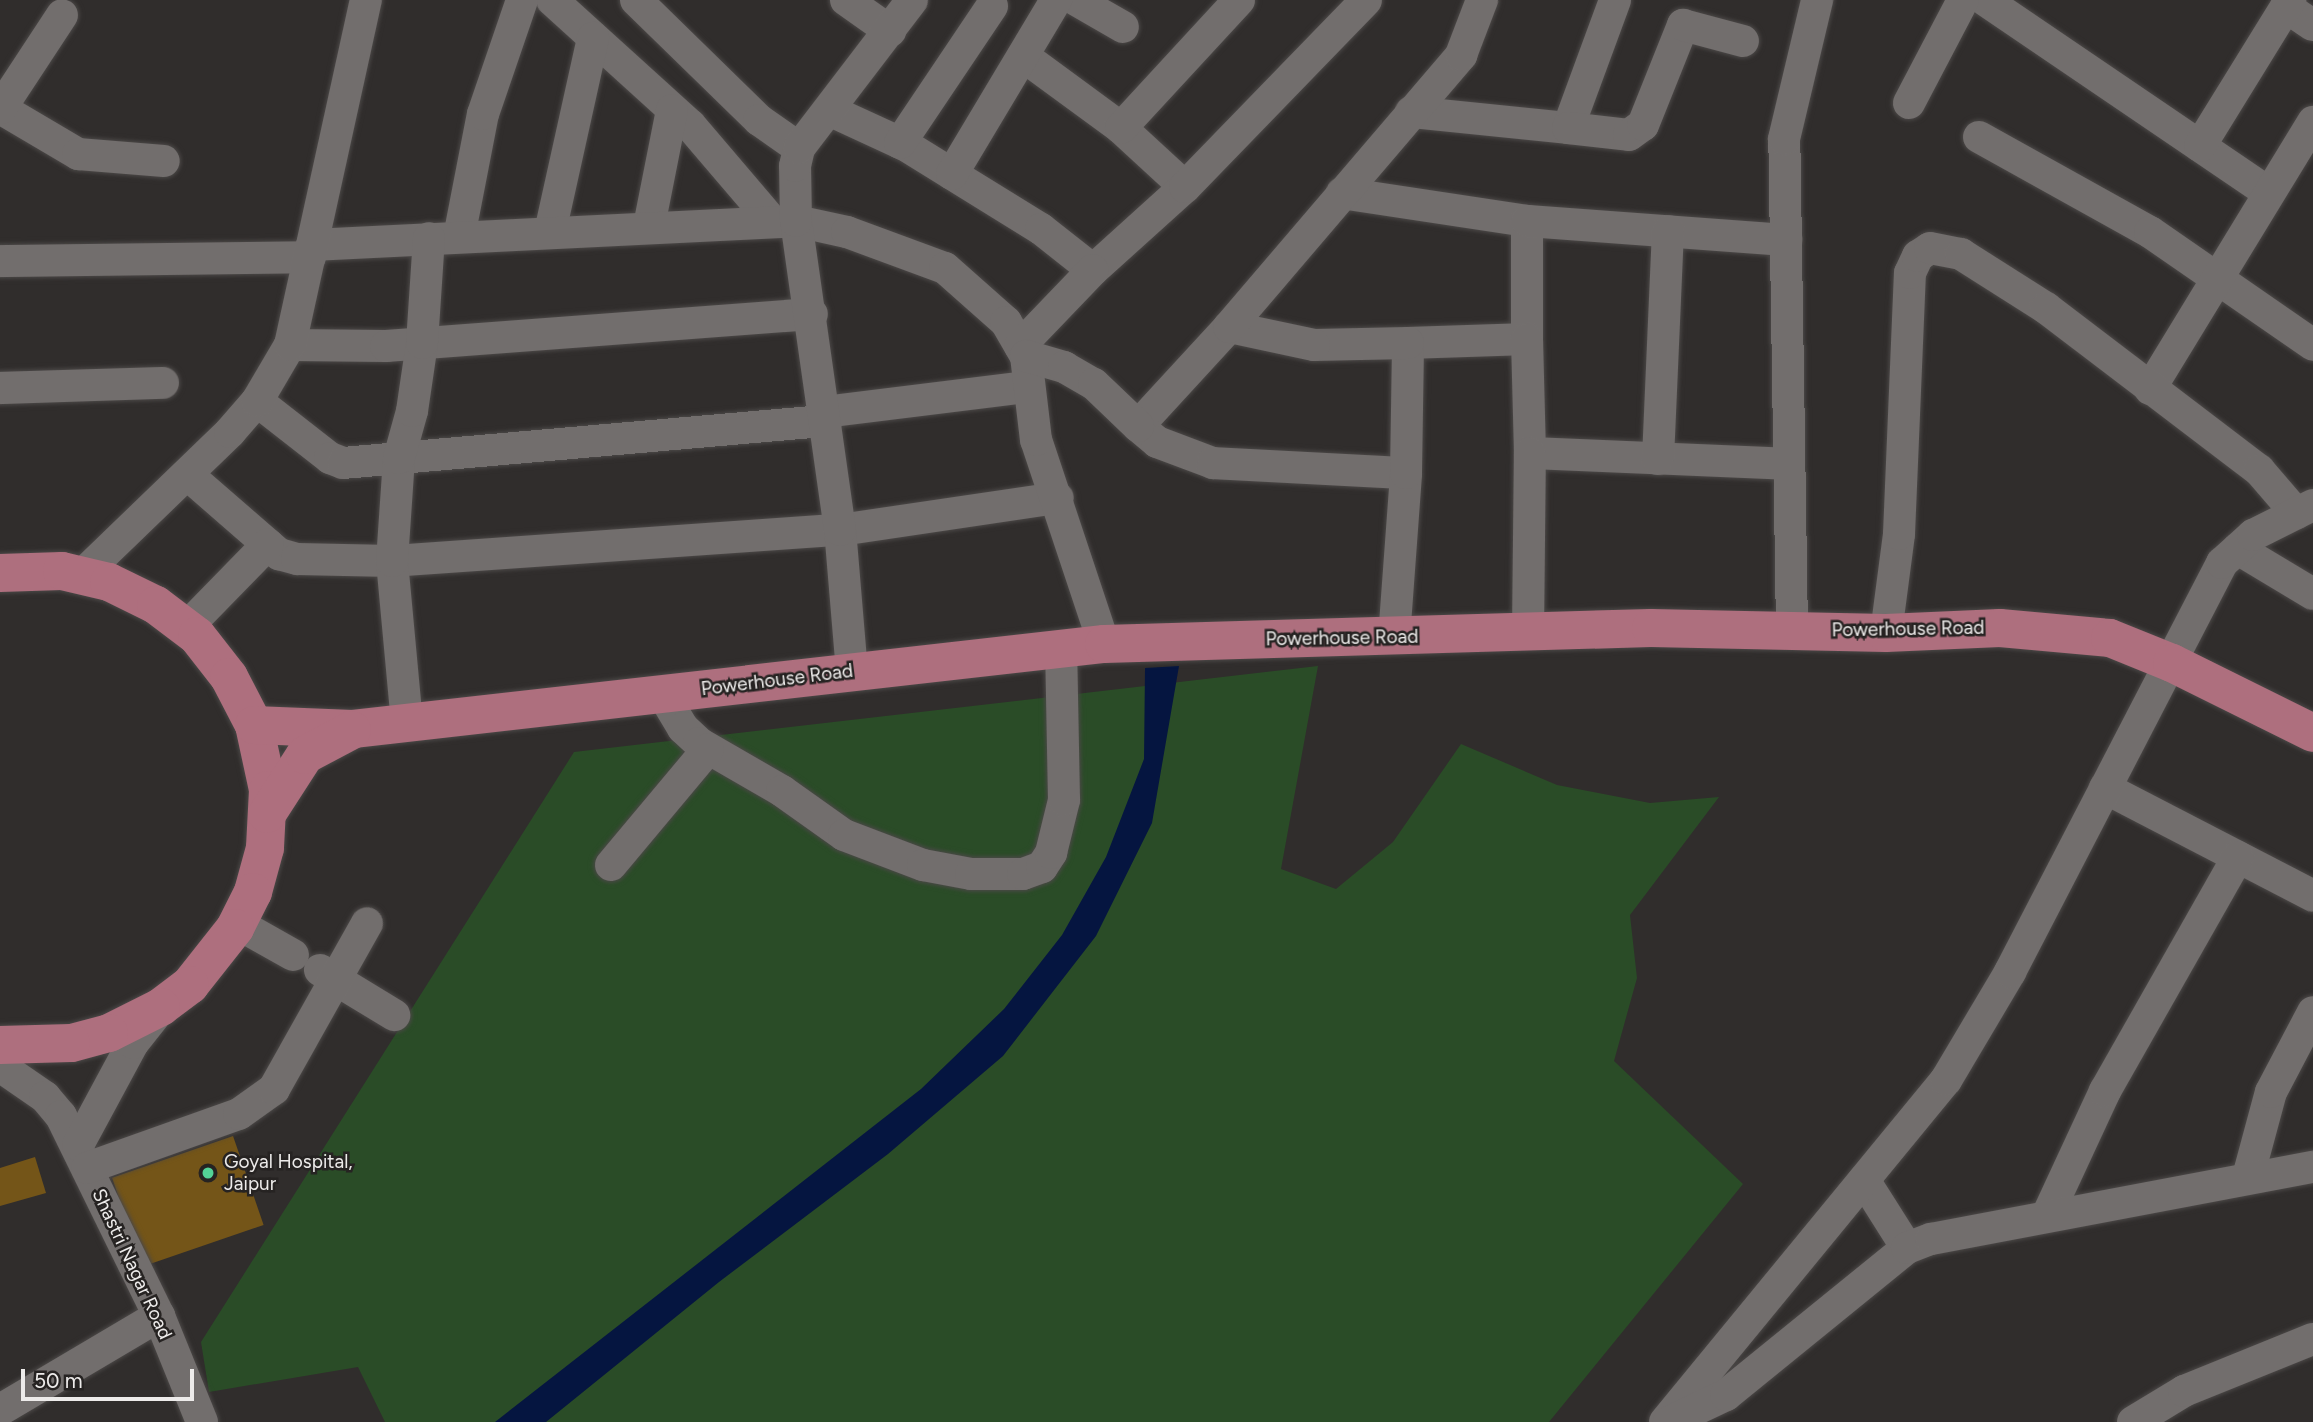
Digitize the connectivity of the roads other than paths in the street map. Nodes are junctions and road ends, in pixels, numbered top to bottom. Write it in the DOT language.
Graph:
graph roads {
  1 [pos="366,0"];
  2 [pos="522,0"];
  3 [pos="552,0"];
  4 [pos="636,0"];
  5 [pos="846,0"];
  6 [pos="912,0"];
  7 [pos="1056,0"];
  8 [pos="1076,0"];
  9 [pos="1239,0"];
  10 [pos="1482,0"];
  11 [pos="1615,0"];
  12 [pos="1817,0"];
  13 [pos="1963,0"];
  14 [pos="1985,0"];
  15 [pos="1351,4"];
  16 [pos="2288,4"];
  17 [pos="992,6"];
  18 [pos="62,15"];
  19 [pos="2313,25"];
  20 [pos="1123,27"];
  21 [pos="890,31"];
  22 [pos="593,38"];
  23 [pos="1743,41"];
  24 [pos="1023,56"];
  25 [pos="1909,103"];
  26 [pos="0,108"];
  27 [pos="672,110"];
  28 [pos="831,111"];
  29 [pos="1411,113"];
  30 [pos="2313,122"];
  31 [pos="1121,128"];
  32 [pos="1567,128"];
  33 [pos="1979,137"];
  34 [pos="900,143"];
  35 [pos="2200,146"];
  36 [pos="797,157"];
  37 [pos="164,161"];
  38 [pos="952,174"];
  39 [pos="1185,187"];
  40 [pos="1342,193"];
  41 [pos="2269,193"];
  42 [pos="788,216"];
  43 [pos="1527,221"];
  44 [pos="649,226"];
  45 [pos="550,232"];
  46 [pos="1668,232"];
  47 [pos="444,237"];
  48 [pos="1786,240"];
  49 [pos="311,251"];
  50 [pos="0,261"];
  51 [pos="1093,270"];
  52 [pos="2218,276"];
  53 [pos="813,314"];
  54 [pos="1229,327"];
  55 [pos="1527,339"];
  56 [pos="422,343"];
  57 [pos="1408,343"];
  58 [pos="290,345"];
  59 [pos="2313,345"];
  60 [pos="1023,351"];
  61 [pos="163,383"];
  62 [pos="1027,387"];
  63 [pos="0,388"];
  64 [pos="2150,388"];
  65 [pos="257,401"];
  66 [pos="825,417"];
  67 [pos="1138,426"];
  68 [pos="1530,453"];
  69 [pos="399,458"];
  70 [pos="1658,459"];
  71 [pos="1788,464"];
  72 [pos="1406,473"];
  73 [pos="188,475"];
  74 [pos="1058,498"];
  75 [pos="2305,509"];
  76 [pos="840,530"];
  77 [pos="268,544"];
  78 [pos="2238,549"];
  79 [pos="392,561"];
  80 [pos="0,573"];
  81 [pos="81,576"];
  82 [pos="2313,594"];
  83 [pos="186,628"];
  84 [pos="1792,630"];
  85 [pos="1886,633"];
  86 [pos="1528,634"];
  87 [pos="1394,638"];
  88 [pos="1111,645"];
  89 [pos="1061,648"];
  90 [pos="2172,663"];
  91 [pos="852,671"];
  92 [pos="662,693"];
  93 [pos="407,723"];
  94 [pos="254,725"];
  95 [pos="353,729"];
  96 [pos="2313,733"];
  97 [pos="708,749"];
  98 [pos="2105,788"];
  99 [pos="267,814"];
  100 [pos="2238,858"];
  101 [pos="611,865"];
  102 [pos="2313,896"];
  103 [pos="366,923"];
  104 [pos="238,924"];
  105 [pos="316,968"];
  106 [pos="161,1007"];
  107 [pos="2313,1012"];
  108 [pos="394,1015"];
  109 [pos="0,1045"];
  110 [pos="0,1066"];
  111 [pos="83,1157"];
  112 [pos="2313,1167"];
  113 [pos="2248,1177"];
  114 [pos="1864,1180"];
  115 [pos="2047,1216"];
  116 [pos="1907,1248"];
  117 [pos="159,1316"];
  118 [pos="2313,1339"];
  119 [pos="0,1410"];
  120 [pos="202,1422"];
  121 [pos="1667,1422"];
  122 [pos="2133,1422"];
  1 -- 49 [label="street"];
  2 -- 47 [label="street"];
  3 -- 22 [label="street"];
  4 -- 36 [label="street"];
  5 -- 21 [label="street"];
  6 -- 21 [label="street"];
  7 -- 24 [label="street"];
  8 -- 20 [label="street"];
  9 -- 31 [label="street"];
  10 -- 29 [label="street"];
  11 -- 32 [label="street"];
  12 -- 48 [label="street"];
  13 -- 25 [label="street"];
  14 -- 35 [label="street"];
  15 -- 39 [label="street"];
  16 -- 19 [label="street"];
  16 -- 35 [label="street"];
  17 -- 34 [label="street"];
  18 -- 26 [label="street"];
  21 -- 28 [label="street"];
  22 -- 27 [label="street"];
  22 -- 45 [label="street"];
  23 -- 32 [label="street"];
  24 -- 31 [label="street"];
  24 -- 38 [label="street"];
  26 -- 37 [label="street"];
  27 -- 42 [label="street"];
  27 -- 44 [label="street"];
  28 -- 34 [label="street"];
  28 -- 36 [label="street"];
  29 -- 32 [label="street"];
  29 -- 40 [label="street"];
  30 -- 41 [label="street"];
  31 -- 39 [label="street"];
  33 -- 52 [label="street"];
  34 -- 38 [label="street"];
  35 -- 41 [label="street"];
  36 -- 42 [label="street"];
  38 -- 51 [label="street"];
  39 -- 51 [label="street"];
  40 -- 43 [label="street"];
  40 -- 54 [label="street"];
  41 -- 52 [label="street"];
  42 -- 44 [label="street"];
  42 -- 53 [label="street"];
  42 -- 60 [label="street"];
  43 -- 46 [label="street"];
  43 -- 55 [label="street"];
  44 -- 45 [label="street"];
  45 -- 47 [label="street"];
  46 -- 48 [label="street"];
  46 -- 70 [label="street"];
  47 -- 49 [label="street"];
  47 -- 56 [label="street"];
  48 -- 71 [label="street"];
  49 -- 50 [label="street"];
  49 -- 58 [label="street"];
  51 -- 60 [label="street"];
  52 -- 59 [label="street"];
  52 -- 64 [label="street"];
  53 -- 56 [label="street"];
  53 -- 66 [label="street"];
  54 -- 57 [label="street"];
  54 -- 67 [label="street"];
  55 -- 57 [label="street"];
  55 -- 68 [label="street"];
  56 -- 58 [label="street"];
  56 -- 69 [label="street"];
  57 -- 72 [label="street"];
  58 -- 65 [label="street"];
  60 -- 62 [label="street"];
  60 -- 67 [label="street"];
  61 -- 63 [label="street"];
  62 -- 66 [label="street"];
  62 -- 74 [label="street"];
  64 -- 75 [label="street"];
  64 -- 85 [label="street"];
  65 -- 69 [label="street"];
  65 -- 73 [label="street"];
  66 -- 69 [label="street"];
  66 -- 76 [label="street"];
  67 -- 72 [label="street"];
  68 -- 70 [label="street"];
  68 -- 86 [label="street"];
  69 -- 79 [label="street"];
  70 -- 71 [label="street"];
  71 -- 84 [label="street"];
  72 -- 87 [label="street"];
  73 -- 77 [label="street"];
  73 -- 81 [label="street"];
  74 -- 76 [label="street"];
  74 -- 88 [label="street"];
  75 -- 78 [label="street"];
  76 -- 79 [label="street"];
  76 -- 91 [label="street"];
  77 -- 79 [label="street"];
  77 -- 83 [label="street"];
  78 -- 82 [label="street"];
  78 -- 90 [label="street"];
  79 -- 93 [label="street"];
  80 -- 81 [label="main road"];
  81 -- 83 [label="main road"];
  83 -- 94 [label="main road"];
  84 -- 85 [label="main road, Powerhouse Road"];
  84 -- 86 [label="main road, Powerhouse Road"];
  85 -- 90 [label="main road, Powerhouse Road"];
  86 -- 87 [label="main road, Powerhouse Road"];
  87 -- 88 [label="main road, Powerhouse Road"];
  88 -- 89 [label="main road, Powerhouse Road"];
  89 -- 91 [label="main road, Powerhouse Road"];
  89 -- 97 [label="street"];
  90 -- 96 [label="main road, Powerhouse Road"];
  90 -- 98 [label="street"];
  91 -- 92 [label="main road, Powerhouse Road"];
  92 -- 93 [label="main road, Powerhouse Road"];
  92 -- 97 [label="street"];
  93 -- 95 [label="main road, Powerhouse Road"];
  94 -- 95 [label="main road"];
  94 -- 99 [label="main road"];
  95 -- 99 [label="main road"];
  97 -- 101 [label="street"];
  98 -- 100 [label="street"];
  98 -- 114 [label="street"];
  99 -- 104 [label="main road"];
  100 -- 102 [label="street"];
  100 -- 115 [label="street"];
  103 -- 105 [label="street"];
  104 -- 105 [label="street"];
  104 -- 106 [label="main road"];
  105 -- 108 [label="street"];
  105 -- 111 [label="street"];
  106 -- 109 [label="main road"];
  106 -- 111 [label="street"];
  107 -- 113 [label="street"];
  110 -- 111 [label="street, Shastri Nagar Road"];
  111 -- 117 [label="street, Shastri Nagar Road"];
  112 -- 113 [label="street"];
  113 -- 115 [label="street"];
  114 -- 116 [label="street"];
  114 -- 121 [label="street"];
  115 -- 116 [label="street"];
  116 -- 121 [label="street"];
  117 -- 119 [label="street"];
  117 -- 120 [label="street, Shastri Nagar Road"];
  118 -- 122 [label="street"];
}
